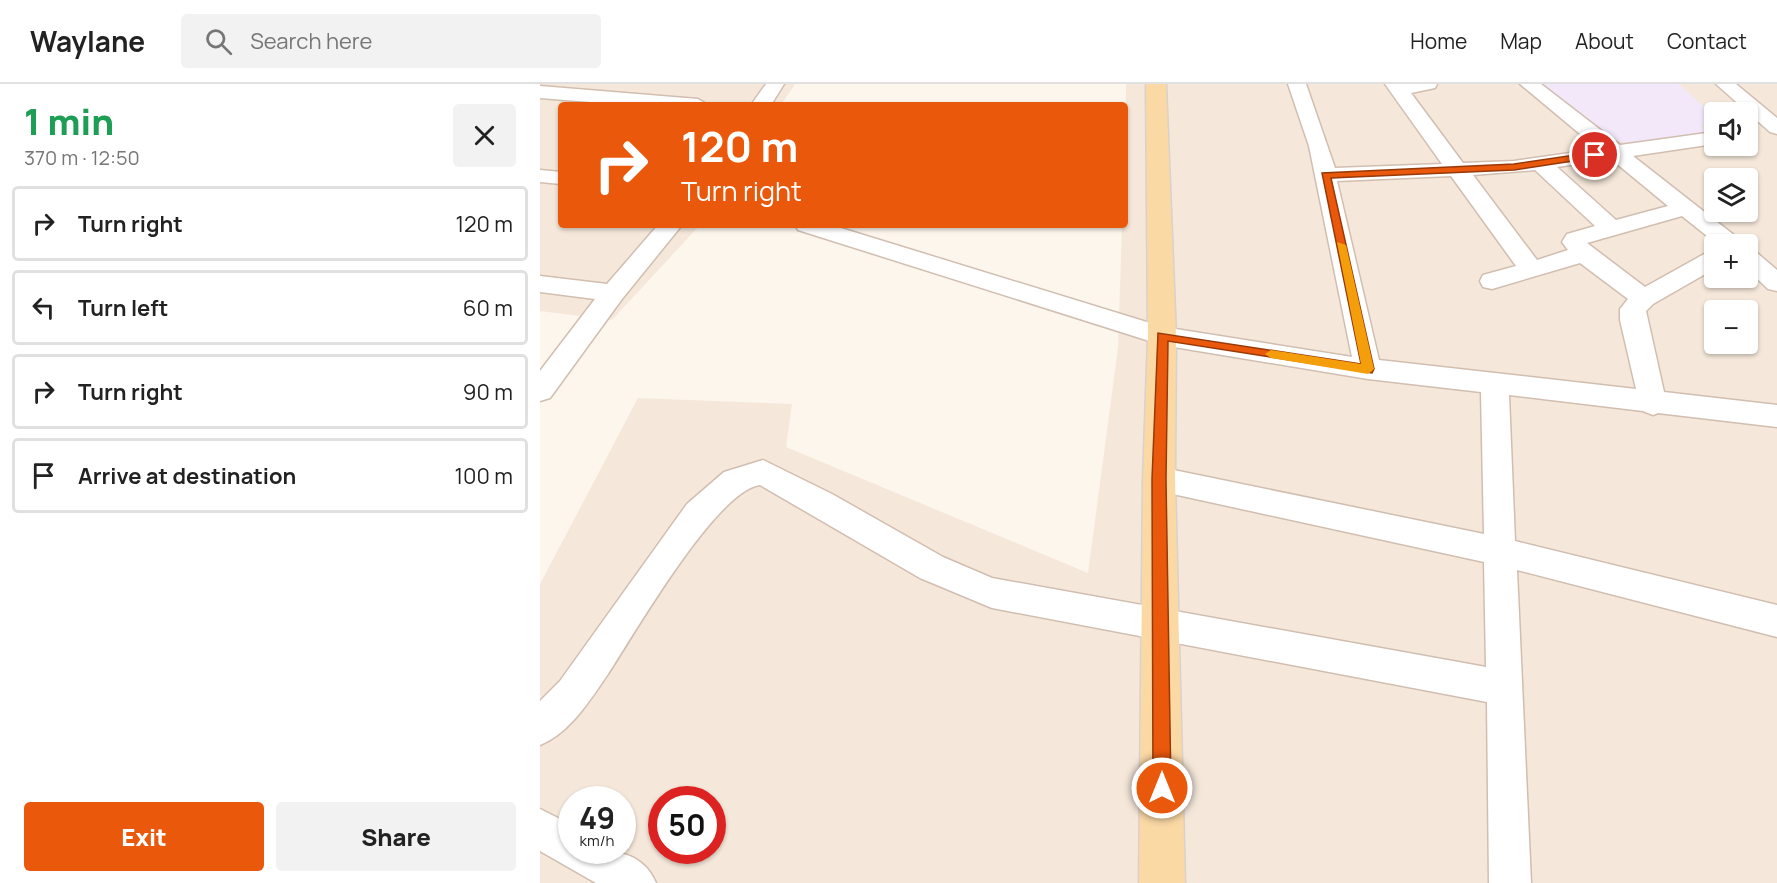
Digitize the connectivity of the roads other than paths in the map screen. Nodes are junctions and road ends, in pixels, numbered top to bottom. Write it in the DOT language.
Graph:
graph roads {
  1 [pos="775,84"];
  2 [pos="1156,84"];
  3 [pos="1297,84"];
  4 [pos="1428,84"];
  5 [pos="1529,84"];
  6 [pos="1725,84"];
  7 [pos="1396,87"];
  8 [pos="540,92"];
  9 [pos="662,102"];
  10 [pos="763,102"];
  11 [pos="1777,128"];
  12 [pos="1758,131"];
  13 [pos="1704,139"];
  14 [pos="1612,152"];
  15 [pos="1541,164"];
  16 [pos="1458,170"];
  17 [pos="1326,175"];
  18 [pos="540,176"];
  19 [pos="558,178"];
  20 [pos="1685,208"];
  21 [pos="668,228"];
  22 [pos="816,228"];
  23 [pos="1611,228"];
  24 [pos="1718,234"];
  25 [pos="1583,254"];
  26 [pos="1704,265"];
  27 [pos="1758,267"];
  28 [pos="1532,269"];
  29 [pos="1492,281"];
  30 [pos="1777,283"];
  31 [pos="540,284"];
  32 [pos="613,293"];
  33 [pos="1644,298"];
  34 [pos="1162,336"];
  35 [pos="1368,369"];
  36 [pos="1495,385"];
  37 [pos="540,391"];
  38 [pos="1653,404"];
  39 [pos="1777,416"];
  40 [pos="1159,479"];
  41 [pos="1499,551"];
  42 [pos="1777,621"];
  43 [pos="1161,623"];
  44 [pos="1506,688"];
  45 [pos="540,727"];
  46 [pos="540,829"];
  47 [pos="558,839"];
  48 [pos="602,864"];
  49 [pos="635,883"];
  50 [pos="1162,883"];
  51 [pos="1510,883"];
  1 -- 10 [label="street"];
  2 -- 34 [label="main road"];
  3 -- 17 [label="street"];
  4 -- 7 [label="street"];
  5 -- 14 [label="street"];
  6 -- 11 [label="street"];
  7 -- 16 [label="street"];
  8 -- 9 [label="street"];
  11 -- 12 [label="street"];
  13 -- 14 [label="street"];
  14 -- 15 [label="street"];
  14 -- 20 [label="street"];
  15 -- 16 [label="street"];
  15 -- 23 [label="street"];
  16 -- 17 [label="street"];
  16 -- 28 [label="street"];
  17 -- 35 [label="street"];
  18 -- 19 [label="street"];
  20 -- 23 [label="street"];
  20 -- 24 [label="street"];
  21 -- 32 [label="street"];
  22 -- 34 [label="street"];
  23 -- 25 [label="street"];
  25 -- 28 [label="street"];
  25 -- 33 [label="street"];
  26 -- 33 [label="street"];
  27 -- 30 [label="street"];
  28 -- 29 [label="street"];
  31 -- 32 [label="street"];
  32 -- 37 [label="street"];
  33 -- 38 [label="street"];
  34 -- 35 [label="street"];
  34 -- 40 [label="main road"];
  35 -- 36 [label="street"];
  36 -- 38 [label="street"];
  36 -- 41 [label="street"];
  38 -- 39 [label="street"];
  40 -- 41 [label="street"];
  40 -- 43 [label="main road"];
  41 -- 42 [label="street"];
  41 -- 44 [label="street"];
  43 -- 44 [label="street"];
  43 -- 45 [label="street"];
  43 -- 50 [label="main road"];
  44 -- 51 [label="street"];
  46 -- 47 [label="street"];
  48 -- 49 [label="street"];
}
